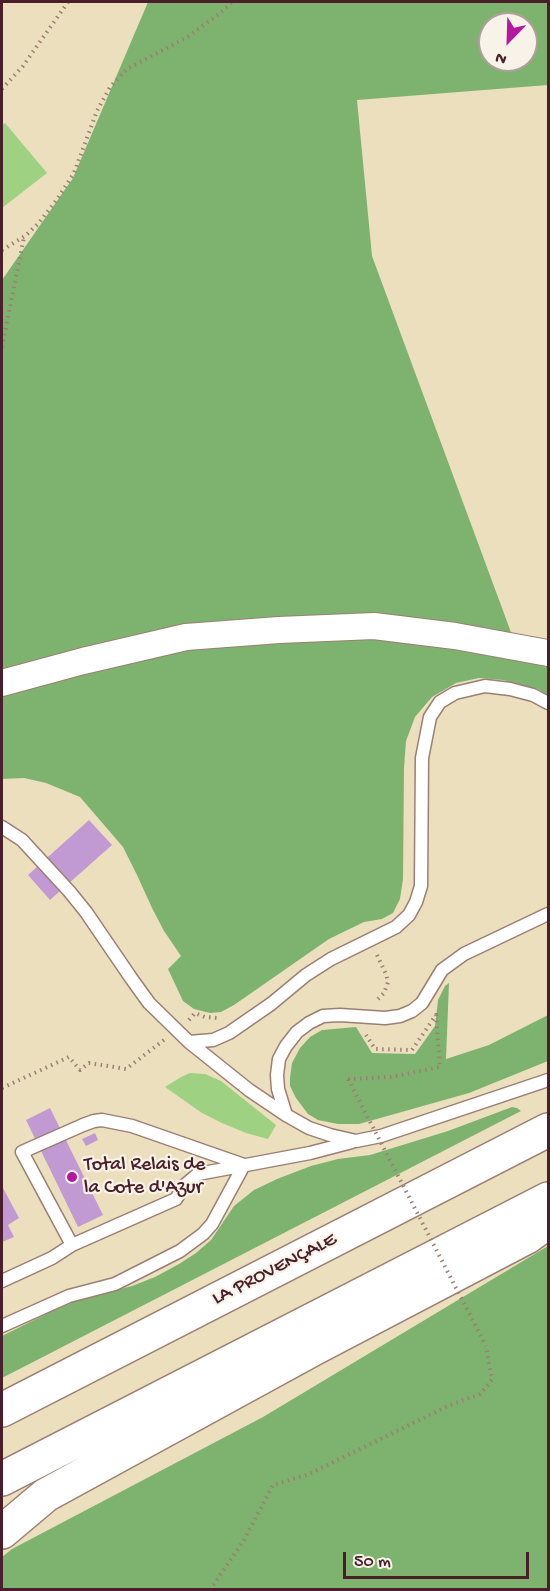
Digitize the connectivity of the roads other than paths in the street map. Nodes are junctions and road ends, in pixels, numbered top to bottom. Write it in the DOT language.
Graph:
graph roads {
  1 [pos="549,653"];
  2 [pos="2,683"];
  3 [pos="549,703"];
  4 [pos="2,827"];
  5 [pos="549,914"];
  6 [pos="189,1042"];
  7 [pos="549,1080"];
  8 [pos="286,1115"];
  9 [pos="549,1130"];
  10 [pos="356,1141"];
  11 [pos="244,1165"];
  12 [pos="549,1199"];
  13 [pos="549,1222"];
  14 [pos="72,1245"];
  15 [pos="2,1281"];
  16 [pos="2,1326"];
  17 [pos="2,1410"];
  18 [pos="2,1479"];
  19 [pos="46,1495"];
  20 [pos="2,1515"];
  21 [pos="2,1532"];
  1 -- 2 [label="street"];
  3 -- 6 [label="lane"];
  4 -- 6 [label="lane"];
  5 -- 8 [label="lane"];
  6 -- 8 [label="lane"];
  7 -- 10 [label="lane"];
  8 -- 10 [label="lane"];
  9 -- 17 [label="highway, LA PROVENÇALE"];
  10 -- 11 [label="lane"];
  11 -- 14 [label="lane"];
  11 -- 14 [label="lane"];
  11 -- 16 [label="lane"];
  12 -- 18 [label="highway"];
  13 -- 19 [label="highway"];
  14 -- 15 [label="lane"];
  19 -- 20 [label="highway"];
  19 -- 21 [label="highway"];
}
